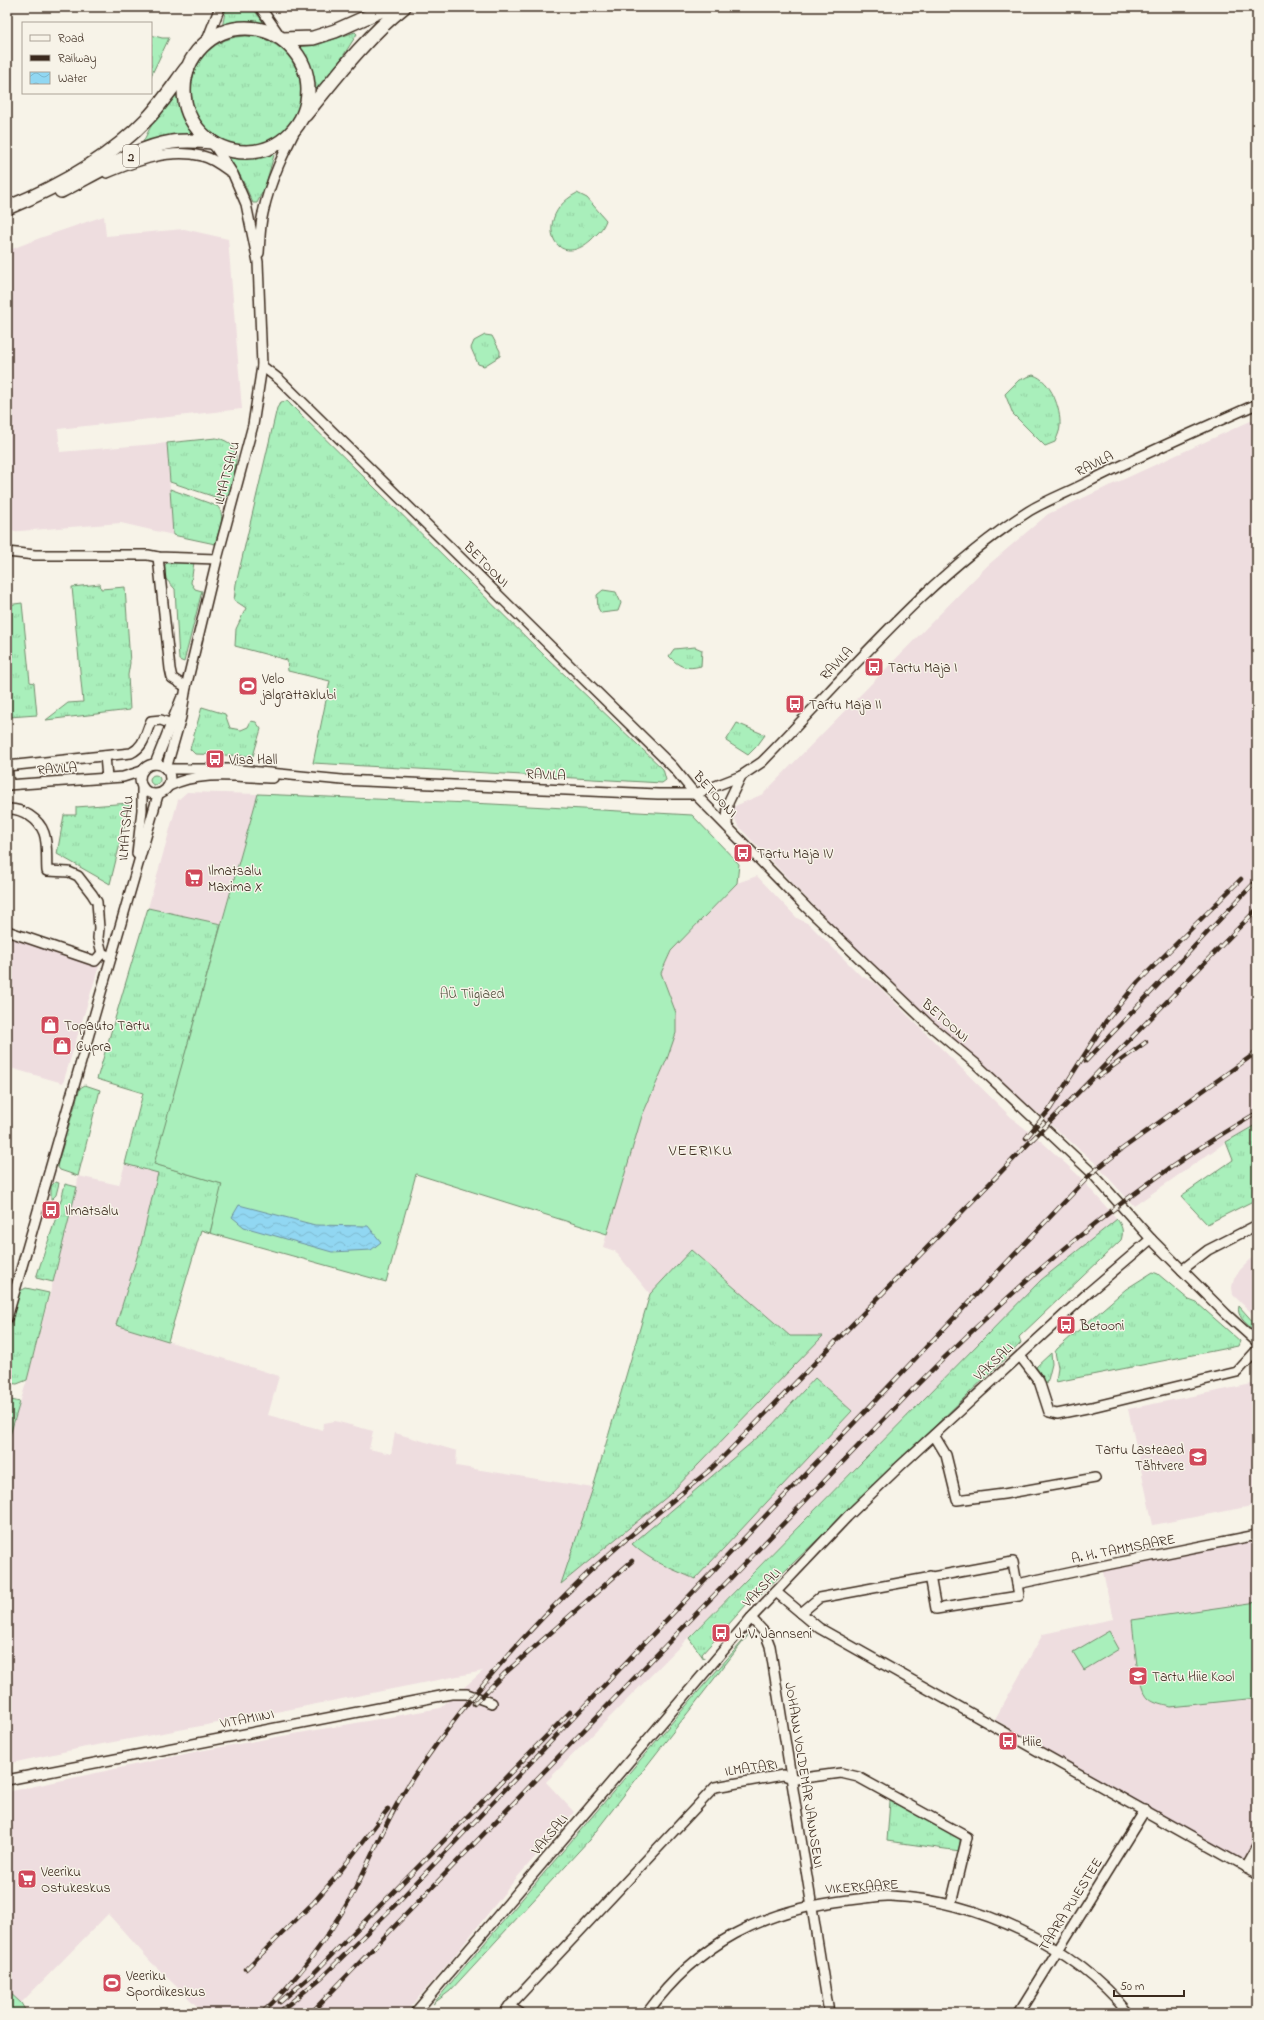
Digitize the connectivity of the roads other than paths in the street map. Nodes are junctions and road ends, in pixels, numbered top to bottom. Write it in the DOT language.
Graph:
graph roads {
  1 [pos="220,7"];
  2 [pos="260,7"];
  3 [pos="389,7"];
  4 [pos="404,7"];
  5 [pos="282,39"];
  6 [pos="206,43"];
  7 [pos="190,64"];
  8 [pos="300,121"];
  9 [pos="212,142"];
  10 [pos="233,174"];
  11 [pos="57,193"];
  12 [pos="7,208"];
  13 [pos="7,217"];
  14 [pos="258,262"];
  15 [pos="262,366"];
  16 [pos="1257,404"];
  17 [pos="7,552"];
  18 [pos="158,557"];
  19 [pos="217,559"];
  20 [pos="186,687"];
  21 [pos="171,724"];
  22 [pos="105,756"];
  23 [pos="155,764"];
  24 [pos="7,766"];
  25 [pos="166,769"];
  26 [pos="142,771"];
  27 [pos="741,776"];
  28 [pos="123,777"];
  29 [pos="300,777"];
  30 [pos="107,778"];
  31 [pos="8,785"];
  32 [pos="142,786"];
  33 [pos="169,786"];
  34 [pos="158,794"];
  35 [pos="695,794"];
  36 [pos="7,810"];
  37 [pos="727,825"];
  38 [pos="136,869"];
  39 [pos="7,932"];
  40 [pos="102,953"];
  41 [pos="112,957"];
  42 [pos="1257,1225"];
  43 [pos="1151,1239"];
  44 [pos="1182,1270"];
  45 [pos="7,1318"];
  46 [pos="1257,1342"];
  47 [pos="1257,1350"];
  48 [pos="1020,1356"];
  49 [pos="934,1435"];
  50 [pos="1094,1478"];
  51 [pos="1257,1536"];
  52 [pos="930,1576"];
  53 [pos="1017,1584"];
  54 [pos="776,1592"];
  55 [pos="801,1613"];
  56 [pos="751,1618"];
  57 [pos="492,1703"];
  58 [pos="791,1778"];
  59 [pos="7,1780"];
  60 [pos="1145,1810"];
  61 [pos="1257,1844"];
  62 [pos="1244,1867"];
  63 [pos="1257,1874"];
  64 [pos="951,1904"];
  65 [pos="812,1905"];
  66 [pos="1059,1950"];
  67 [pos="506,2010"];
  68 [pos="415,2013"];
  69 [pos="520,2013"];
  70 [pos="647,2013"];
  71 [pos="829,2013"];
  72 [pos="1019,2013"];
  73 [pos="1129,2013"];
  1 -- 6 [label="street"];
  2 -- 5 [label="street"];
  3 -- 5 [label="highway"];
  4 -- 8 [label="highway"];
  5 -- 6 [label="highway"];
  5 -- 8 [label="highway"];
  6 -- 7 [label="highway"];
  7 -- 9 [label="highway"];
  7 -- 12 [label="highway, 2"];
  8 -- 9 [label="highway"];
  8 -- 14 [label="street, ILMATSALU"];
  9 -- 10 [label="street, ILMATSALU"];
  9 -- 11 [label="highway, 2"];
  10 -- 11 [label="street"];
  10 -- 14 [label="street, ILMATSALU"];
  11 -- 13 [label="highway, 2"];
  14 -- 15 [label="street, ILMATSALU"];
  15 -- 19 [label="street, ILMATSALU"];
  15 -- 35 [label="street, BETOONI"];
  16 -- 27 [label="street, RAVILA"];
  17 -- 18 [label="street"];
  18 -- 19 [label="street"];
  18 -- 20 [label="street"];
  19 -- 20 [label="street, ILMATSALU"];
  20 -- 21 [label="street, ILMATSALU"];
  20 -- 25 [label="street, ILMATSALU"];
  21 -- 22 [label="street"];
  21 -- 23 [label="street, ILMATSALU"];
  22 -- 24 [label="street"];
  22 -- 30 [label="street"];
  23 -- 25 [label="street"];
  23 -- 26 [label="street"];
  24 -- 31 [label="street, RAVILA"];
  25 -- 29 [label="street, RAVILA"];
  25 -- 33 [label="street"];
  26 -- 28 [label="street, RAVILA"];
  26 -- 32 [label="street"];
  27 -- 35 [label="street, RAVILA"];
  27 -- 37 [label="street"];
  28 -- 30 [label="street, RAVILA"];
  28 -- 32 [label="street, RAVILA"];
  29 -- 33 [label="street, RAVILA"];
  29 -- 35 [label="street, RAVILA"];
  30 -- 31 [label="street, RAVILA"];
  32 -- 34 [label="street"];
  32 -- 38 [label="street, ILMATSALU"];
  33 -- 34 [label="street"];
  34 -- 38 [label="street, ILMATSALU"];
  35 -- 37 [label="street, BETOONI"];
  36 -- 40 [label="street"];
  37 -- 43 [label="street, BETOONI"];
  38 -- 41 [label="street, ILMATSALU"];
  39 -- 40 [label="street"];
  40 -- 41 [label="street"];
  41 -- 45 [label="street, ILMATSALU"];
  42 -- 44 [label="street"];
  43 -- 44 [label="street, BETOONI"];
  43 -- 48 [label="street, VAKSALI"];
  44 -- 46 [label="street, BETOONI"];
  47 -- 48 [label="street"];
  48 -- 49 [label="street, VAKSALI"];
  49 -- 50 [label="street"];
  49 -- 54 [label="street, VAKSALI"];
  51 -- 53 [label="street, A. H. TAMMSAARE"];
  52 -- 53 [label="street"];
  52 -- 53 [label="street"];
  52 -- 55 [label="street"];
  54 -- 55 [label="street"];
  54 -- 56 [label="street, VAKSALI"];
  55 -- 60 [label="street"];
  56 -- 58 [label="street, JOHANN VOLDEMAR JANNSENI"];
  56 -- 68 [label="street, VAKSALI"];
  57 -- 59 [label="street, VITAMIINI"];
  58 -- 64 [label="street, ILMATARI"];
  58 -- 65 [label="street, JOHANN VOLDEMAR JANNSENI"];
  58 -- 67 [label="street, ILMATARI"];
  60 -- 62 [label="street"];
  60 -- 66 [label="street, TAARA PUIESTEE"];
  61 -- 62 [label="street"];
  62 -- 63 [label="street"];
  64 -- 65 [label="street, VIKERKAARE"];
  64 -- 66 [label="street, VIKERKAARE"];
  65 -- 70 [label="street, VIKERKAARE"];
  65 -- 71 [label="street, JOHANN VOLDEMAR JANNSENI"];
  66 -- 72 [label="street, TAARA PUIESTEE"];
  66 -- 73 [label="street, VIKERKAARE"];
  67 -- 69 [label="street"];
}
